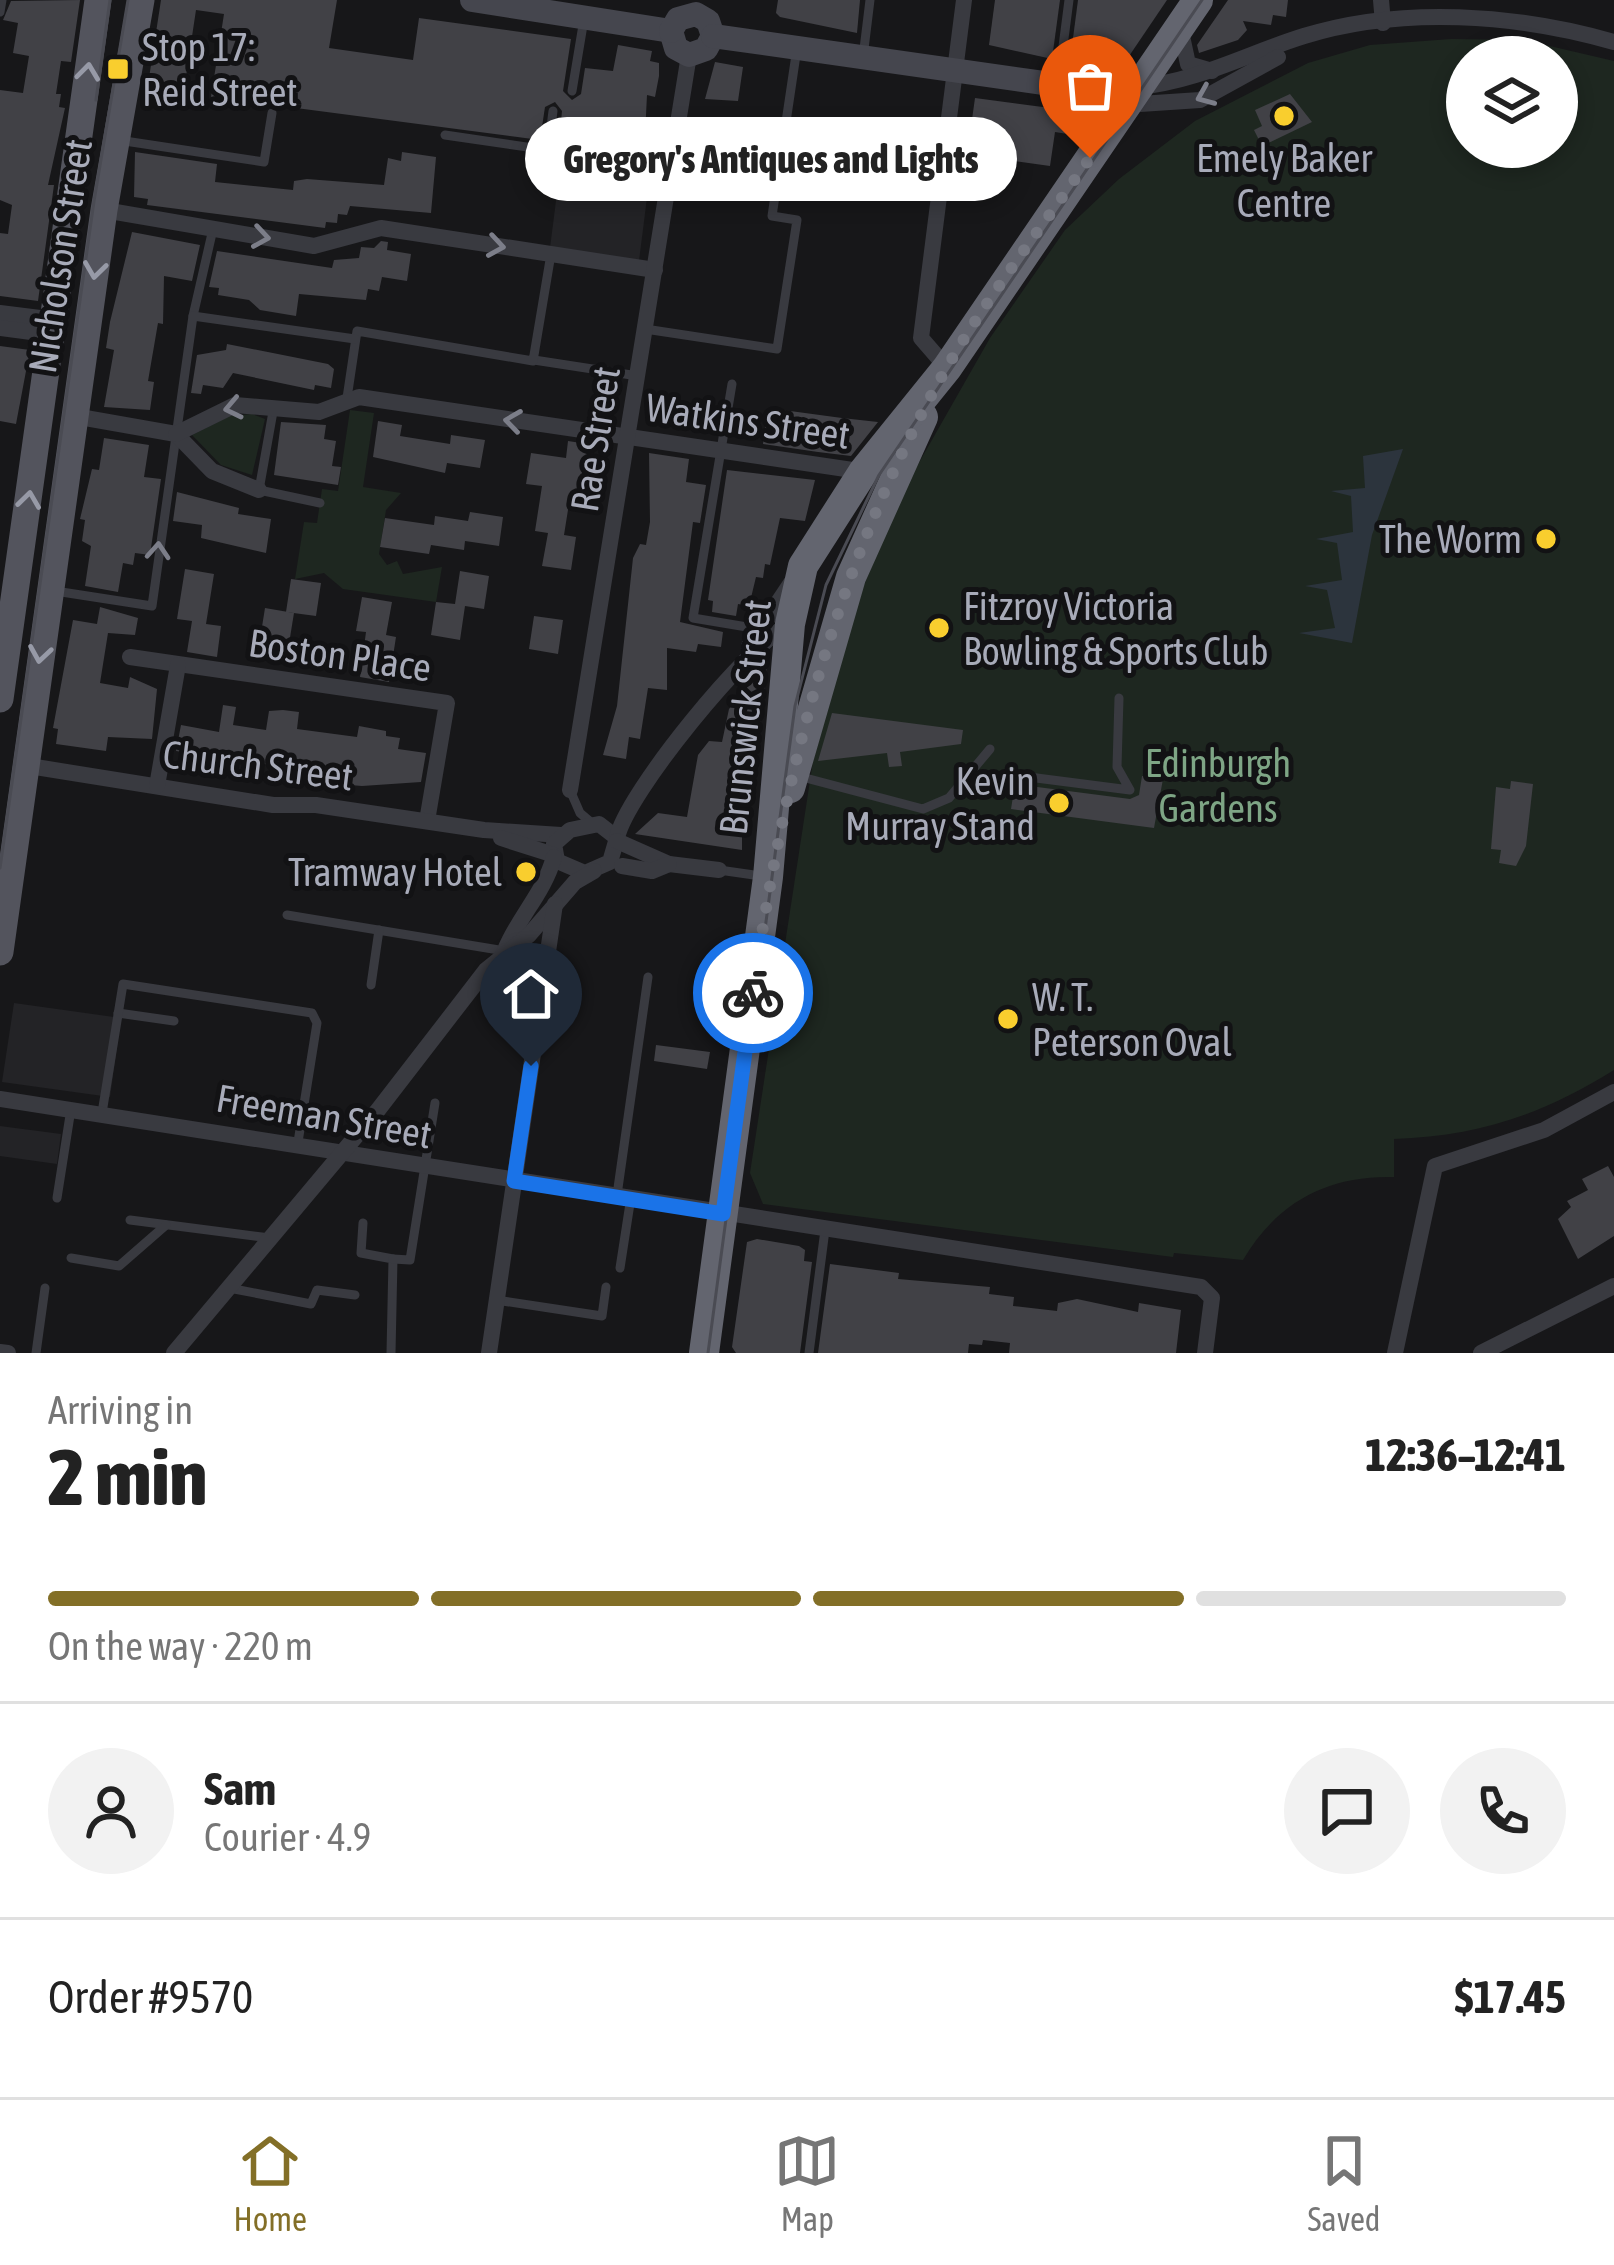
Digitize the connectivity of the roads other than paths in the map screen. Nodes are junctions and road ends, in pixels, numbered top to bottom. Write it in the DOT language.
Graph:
graph roads {
  1 [pos="2,0"];
  2 [pos="98,0"];
  3 [pos="141,0"];
  4 [pos="472,0"];
  5 [pos="870,0"];
  6 [pos="964,0"];
  7 [pos="1069,0"];
  8 [pos="1381,0"];
  9 [pos="697,7"];
  10 [pos="0,12"];
  11 [pos="1189,13"];
  12 [pos="585,17"];
  13 [pos="1378,23"];
  14 [pos="671,31"];
  15 [pos="712,36"];
  16 [pos="1614,42"];
  17 [pos="797,48"];
  18 [pos="689,55"];
  19 [pos="862,57"];
  20 [pos="1226,68"];
  21 [pos="953,70"];
  22 [pos="1058,85"];
  23 [pos="572,91"];
  24 [pos="1131,96"];
  25 [pos="553,111"];
  26 [pos="272,112"];
  27 [pos="445,134"];
  28 [pos="118,140"];
  29 [pos="548,150"];
  30 [pos="782,154"];
  31 [pos="671,168"];
  32 [pos="940,174"];
  33 [pos="104,211"];
  34 [pos="213,230"];
  35 [pos="551,254"];
  36 [pos="655,270"];
  37 [pos="0,313"];
  38 [pos="193,316"];
  39 [pos="0,328"];
  40 [pos="55,328"];
  41 [pos="645,329"];
  42 [pos="356,339"];
  43 [pos="534,360"];
  44 [pos="946,368"];
  45 [pos="638,376"];
  46 [pos="732,384"];
  47 [pos="347,398"];
  48 [pos="274,406"];
  49 [pos="74,416"];
  50 [pos="175,433"];
  51 [pos="629,437"];
  52 [pos="719,451"];
  53 [pos="877,475"];
  54 [pos="260,490"];
  55 [pos="320,503"];
  56 [pos="803,566"];
  57 [pos="50,590"];
  58 [pos="790,624"];
  59 [pos="759,629"];
  60 [pos="130,657"];
  61 [pos="178,665"];
  62 [pos="730,677"];
  63 [pos="1119,698"];
  64 [pos="0,699"];
  65 [pos="990,749"];
  66 [pos="23,765"];
  67 [pos="793,775"];
  68 [pos="1013,775"];
  69 [pos="158,786"];
  70 [pos="644,786"];
  71 [pos="570,790"];
  72 [pos="427,821"];
  73 [pos="595,824"];
  74 [pos="484,830"];
  75 [pos="561,835"];
  76 [pos="617,840"];
  77 [pos="554,856"];
  78 [pos="669,864"];
  79 [pos="622,866"];
  80 [pos="719,870"];
  81 [pos="594,871"];
  82 [pos="768,877"];
  83 [pos="555,904"];
  84 [pos="287,916"];
  85 [pos="379,930"];
  86 [pos="505,951"];
  87 [pos="0,952"];
  88 [pos="647,976"];
  89 [pos="371,985"];
  90 [pos="118,1013"];
  91 [pos="174,1021"];
  92 [pos="538,1021"];
  93 [pos="1614,1092"];
  94 [pos="0,1099"];
  95 [pos="435,1103"];
  96 [pos="71,1108"];
  97 [pos="102,1113"];
  98 [pos="298,1142"];
  99 [pos="344,1150"];
  100 [pos="425,1168"];
  101 [pos="514,1181"];
  102 [pos="624,1196"];
  103 [pos="57,1198"];
  104 [pos="723,1214"];
  105 [pos="130,1220"];
  106 [pos="363,1223"];
  107 [pos="166,1225"];
  108 [pos="825,1230"];
  109 [pos="270,1238"];
  110 [pos="71,1258"];
  111 [pos="393,1259"];
  112 [pos="620,1268"];
  113 [pos="1614,1286"];
  114 [pos="606,1287"];
  115 [pos="46,1288"];
  116 [pos="229,1288"];
  117 [pos="355,1295"];
  118 [pos="1204,1296"];
  119 [pos="496,1300"];
  120 [pos="36,1353"];
  121 [pos="174,1353"];
  122 [pos="391,1353"];
  123 [pos="489,1353"];
  124 [pos="704,1353"];
  125 [pos="809,1353"];
  126 [pos="1195,1353"];
  127 [pos="1205,1353"];
  128 [pos="1395,1353"];
  129 [pos="1481,1353"];
  1 -- 10 [label="lane"];
  40 -- 2 [label="main road, Nicholson Street, one-way"];
  3 -- 28 [label="main road, Nicholson Street"];
  4 -- 12 [label="street"];
  5 -- 19 [label="lane"];
  6 -- 21 [label="street"];
  7 -- 22 [label="lane"];
  8 -- 13 [label="street"];
  9 -- 14 [label="street"];
  9 -- 15 [label="street"];
  11 -- 20 [label="street"];
  11 -- 24 [label="highway"];
  12 -- 14 [label="street"];
  12 -- 23 [label="lane"];
  13 -- 16 [label="street"];
  13 -- 20 [label="street"];
  13 -- 24 [label="street, one-way"];
  14 -- 18 [label="street"];
  15 -- 17 [label="street"];
  15 -- 18 [label="street"];
  17 -- 19 [label="street"];
  17 -- 30 [label="lane"];
  18 -- 31 [label="street, Rae Street"];
  19 -- 21 [label="street"];
  20 -- 24 [label="street"];
  21 -- 22 [label="street"];
  21 -- 32 [label="street"];
  22 -- 24 [label="street"];
  24 -- 44 [label="highway"];
  25 -- 29 [label="lane"];
  26 -- 28 [label="lane"];
  27 -- 29 [label="lane"];
  28 -- 33 [label="main road, Nicholson Street"];
  29 -- 31 [label="lane"];
  30 -- 32 [label="lane"];
  30 -- 41 [label="lane"];
  31 -- 36 [label="street, Rae Street"];
  32 -- 44 [label="street"];
  33 -- 34 [label="street"];
  33 -- 49 [label="main road, Nicholson Street, one-way"];
  34 -- 35 [label="street, one-way"];
  34 -- 38 [label="lane"];
  35 -- 36 [label="street"];
  35 -- 43 [label="lane"];
  36 -- 41 [label="street, Rae Street"];
  37 -- 40 [label="street"];
  38 -- 42 [label="lane"];
  38 -- 50 [label="lane"];
  39 -- 40 [label="street"];
  64 -- 40 [label="main road, Nicholson Street, one-way"];
  41 -- 45 [label="street, Rae Street"];
  42 -- 43 [label="lane"];
  42 -- 47 [label="lane"];
  43 -- 45 [label="lane"];
  44 -- 53 [label="highway"];
  45 -- 51 [label="street, Rae Street"];
  46 -- 52 [label="lane"];
  47 -- 48 [label="street, Watkins Street"];
  51 -- 47 [label="street, Watkins Street, one-way"];
  48 -- 50 [label="street, Watkins Street, one-way"];
  48 -- 54 [label="lane"];
  49 -- 50 [label="street"];
  49 -- 57 [label="main road, Nicholson Street"];
  50 -- 54 [label="street"];
  57 -- 50 [label="lane, one-way"];
  51 -- 52 [label="street, Watkins Street"];
  51 -- 71 [label="street, Rae Street"];
  52 -- 53 [label="street, Watkins Street"];
  52 -- 59 [label="lane"];
  53 -- 56 [label="highway, Brunswick Street"];
  53 -- 67 [label="highway, Brunswick Street"];
  54 -- 55 [label="lane"];
  56 -- 58 [label="highway, Brunswick Street"];
  56 -- 59 [label="street"];
  57 -- 66 [label="main road, Nicholson Street, one-way"];
  58 -- 62 [label="street"];
  58 -- 82 [label="highway, Brunswick Street"];
  59 -- 62 [label="street"];
  60 -- 61 [label="street, Boston Place"];
  61 -- 69 [label="street"];
  61 -- 72 [label="street, Boston Place"];
  62 -- 70 [label="street"];
  63 -- 68 [label="lane"];
  65 -- 67 [label="lane"];
  66 -- 69 [label="street, Church Street"];
  66 -- 87 [label="main road, Nicholson Street"];
  67 -- 82 [label="highway, Brunswick Street"];
  69 -- 72 [label="street, Church Street"];
  70 -- 73 [label="street"];
  70 -- 76 [label="street"];
  71 -- 73 [label="lane, Rae Street"];
  72 -- 74 [label="street, Church Street"];
  73 -- 75 [label="street"];
  73 -- 76 [label="street"];
  74 -- 75 [label="street, Church Street"];
  74 -- 77 [label="street, Church Street"];
  75 -- 77 [label="street"];
  76 -- 78 [label="street"];
  76 -- 81 [label="street"];
  77 -- 81 [label="street"];
  77 -- 86 [label="street"];
  78 -- 79 [label="street"];
  78 -- 80 [label="street"];
  80 -- 82 [label="lane"];
  81 -- 83 [label="street"];
  82 -- 104 [label="highway, Brunswick Street"];
  83 -- 86 [label="street"];
  83 -- 92 [label="street"];
  84 -- 85 [label="lane"];
  85 -- 86 [label="lane"];
  85 -- 89 [label="lane"];
  86 -- 92 [label="street"];
  86 -- 99 [label="street"];
  88 -- 102 [label="lane"];
  90 -- 91 [label="lane"];
  90 -- 97 [label="lane"];
  90 -- 98 [label="lane"];
  92 -- 101 [label="street"];
  93 -- 128 [label="street"];
  94 -- 96 [label="street, Freeman Street"];
  95 -- 100 [label="lane"];
  96 -- 97 [label="street, Freeman Street"];
  96 -- 103 [label="lane"];
  97 -- 98 [label="street, Freeman Street"];
  98 -- 99 [label="street, Freeman Street"];
  99 -- 100 [label="street, Freeman Street"];
  99 -- 109 [label="street"];
  100 -- 101 [label="street, Freeman Street"];
  100 -- 111 [label="lane"];
  101 -- 102 [label="street, Freeman Street"];
  101 -- 119 [label="street"];
  102 -- 104 [label="street, Freeman Street"];
  102 -- 112 [label="lane"];
  104 -- 108 [label="street, Freeman Street"];
  104 -- 124 [label="highway, Brunswick Street"];
  105 -- 107 [label="lane"];
  106 -- 111 [label="lane"];
  107 -- 109 [label="lane"];
  107 -- 110 [label="lane"];
  108 -- 118 [label="street, Freeman Street"];
  108 -- 125 [label="lane"];
  109 -- 116 [label="street"];
  111 -- 122 [label="lane"];
  113 -- 129 [label="street"];
  114 -- 119 [label="lane"];
  115 -- 120 [label="lane"];
  116 -- 117 [label="lane"];
  116 -- 121 [label="street"];
  118 -- 126 [label="street"];
  118 -- 127 [label="street"];
  119 -- 123 [label="street"];
}
